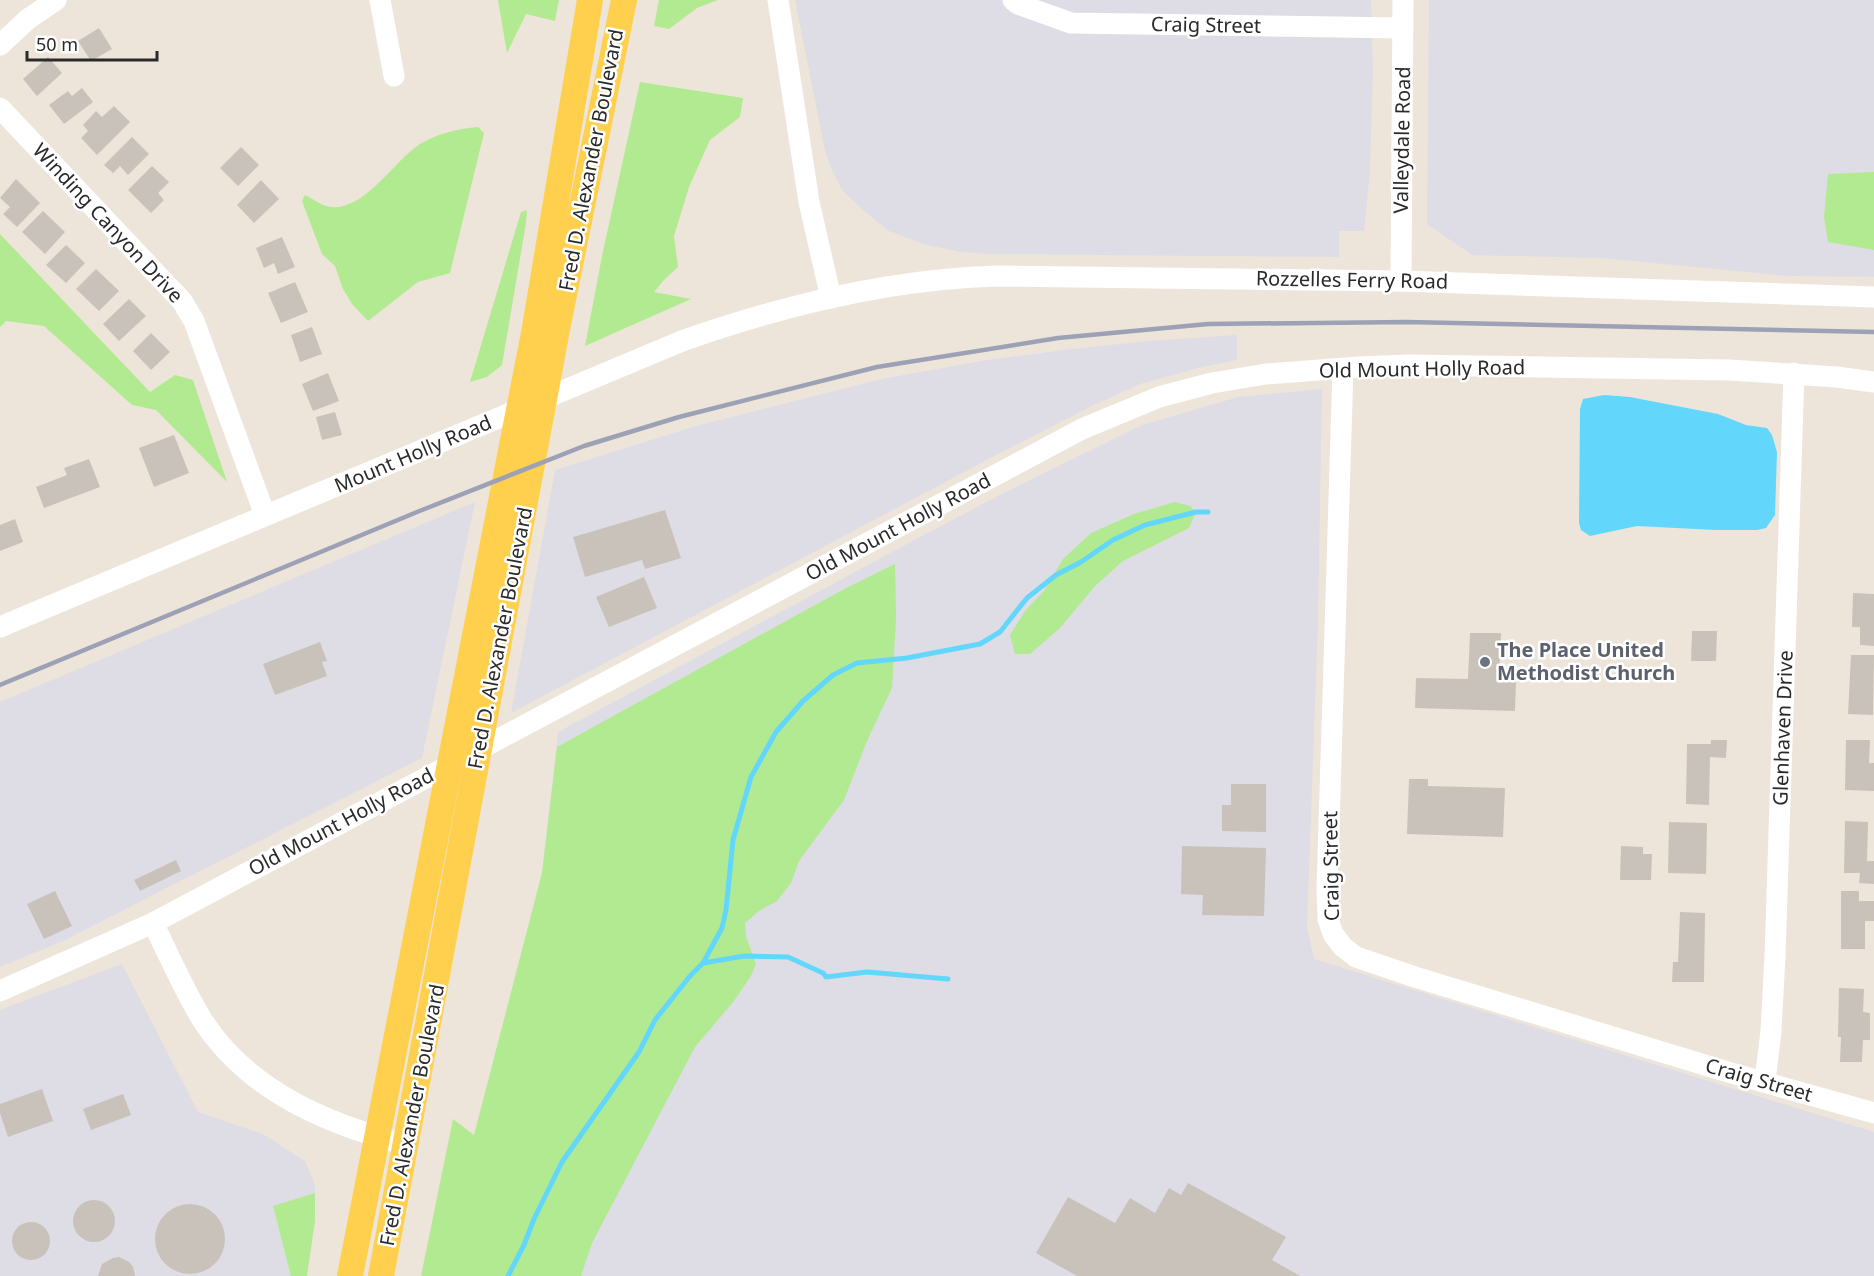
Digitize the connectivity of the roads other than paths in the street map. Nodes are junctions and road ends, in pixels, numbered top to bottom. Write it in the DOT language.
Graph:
graph roads {
  1 [pos="56,0"];
  2 [pos="380,0"];
  3 [pos="591,0"];
  4 [pos="624,0"];
  5 [pos="778,0"];
  6 [pos="1013,0"];
  7 [pos="1403,0"];
  8 [pos="1404,28"];
  9 [pos="0,45"];
  10 [pos="394,76"];
  11 [pos="0,108"];
  12 [pos="1401,281"];
  13 [pos="1874,297"];
  14 [pos="831,298"];
  15 [pos="1343,369"];
  16 [pos="1794,374"];
  17 [pos="1874,382"];
  18 [pos="266,515"];
  19 [pos="0,627"];
  20 [pos="153,923"];
  21 [pos="0,991"];
  22 [pos="1765,1081"];
  23 [pos="1874,1113"];
  24 [pos="376,1137"];
  25 [pos="406,1145"];
  26 [pos="350,1276"];
  27 [pos="381,1276"];
  1 -- 9 [label="street"];
  2 -- 10 [label="street"];
  3 -- 24 [label="main road, Fred D. Alexander Boulevard"];
  4 -- 25 [label="main road, Fred D. Alexander Boulevard"];
  5 -- 14 [label="street"];
  6 -- 8 [label="street, Craig Street"];
  7 -- 8 [label="street, Valleydale Road"];
  8 -- 12 [label="street, Valleydale Road"];
  11 -- 18 [label="street, Winding Canyon Drive"];
  12 -- 13 [label="street, Rozzelles Ferry Road"];
  12 -- 14 [label="street, Rozzelles Ferry Road"];
  14 -- 18 [label="street, Mount Holly Road"];
  15 -- 16 [label="street, Old Mount Holly Road"];
  15 -- 20 [label="street, Old Mount Holly Road"];
  15 -- 22 [label="street, Craig Street"];
  16 -- 17 [label="street, Old Mount Holly Road"];
  16 -- 22 [label="street, Glenhaven Drive"];
  18 -- 19 [label="street, Mount Holly Road"];
  20 -- 21 [label="street, Old Mount Holly Road"];
  20 -- 24 [label="street"];
  22 -- 23 [label="street, Craig Street"];
  24 -- 25 [label="street"];
  24 -- 26 [label="main road, Fred D. Alexander Boulevard"];
  25 -- 27 [label="main road, Fred D. Alexander Boulevard"];
}
